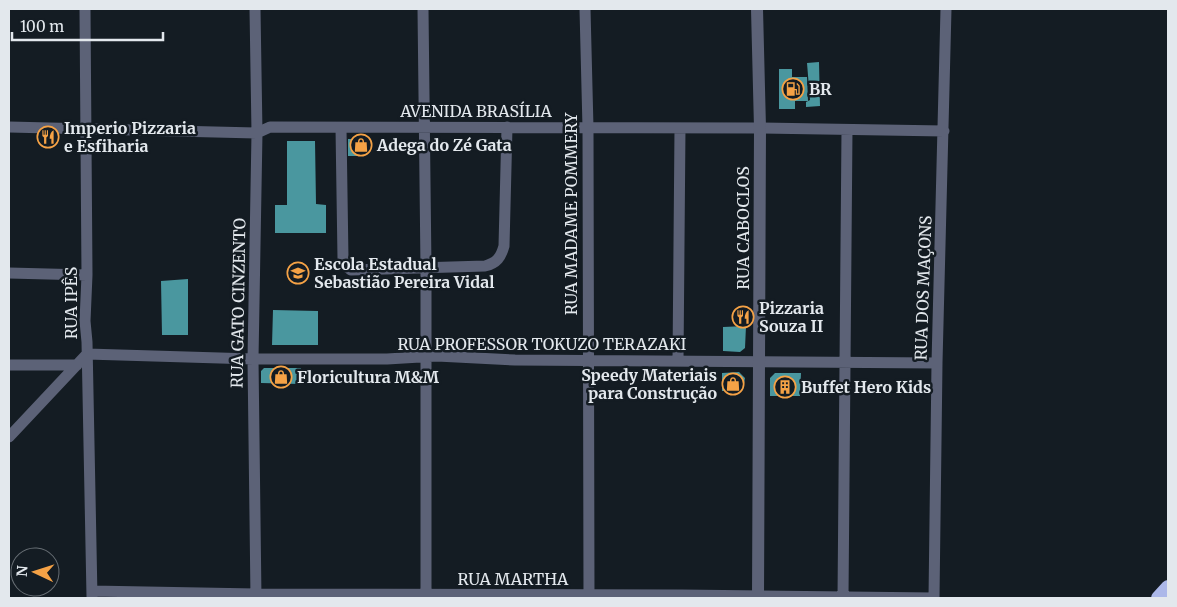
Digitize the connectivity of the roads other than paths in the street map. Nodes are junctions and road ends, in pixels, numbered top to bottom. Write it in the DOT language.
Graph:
graph roads {
  1 [pos="85,9"];
  2 [pos="255,9"];
  3 [pos="424,9"];
  4 [pos="585,9"];
  5 [pos="757,9"];
  6 [pos="946,9"];
  7 [pos="9,127"];
  8 [pos="425,127"];
  9 [pos="507,127"];
  10 [pos="341,128"];
  11 [pos="588,128"];
  12 [pos="680,128"];
  13 [pos="760,128"];
  14 [pos="87,129"];
  15 [pos="847,130"];
  16 [pos="944,131"];
  17 [pos="256,133"];
  18 [pos="426,268"];
  19 [pos="9,273"];
  20 [pos="87,275"];
  21 [pos="87,354"];
  22 [pos="425,356"];
  23 [pos="252,359"];
  24 [pos="588,360"];
  25 [pos="678,361"];
  26 [pos="760,362"];
  27 [pos="844,362"];
  28 [pos="937,363"];
  29 [pos="9,365"];
  30 [pos="77,366"];
  31 [pos="9,437"];
  32 [pos="1168,588"];
  33 [pos="92,595"];
  34 [pos="256,596"];
  35 [pos="426,596"];
  36 [pos="589,597"];
  37 [pos="758,597"];
  38 [pos="843,598"];
  39 [pos="934,598"];
  40 [pos="1158,598"];
  1 -- 14 [label="street, RUA IPÊS"];
  2 -- 17 [label="street, RUA GATO CINZENTO"];
  3 -- 8 [label="street"];
  4 -- 11 [label="street, RUA MADAME POMMERY"];
  5 -- 13 [label="street, RUA CABOCLOS"];
  6 -- 16 [label="street, RUA DOS MAÇONS"];
  7 -- 14 [label="street, AVENIDA BRASÍLIA"];
  8 -- 9 [label="street, AVENIDA BRASÍLIA"];
  8 -- 10 [label="street, AVENIDA BRASÍLIA"];
  8 -- 18 [label="street"];
  9 -- 11 [label="street, AVENIDA BRASÍLIA"];
  9 -- 18 [label="street"];
  10 -- 17 [label="street, AVENIDA BRASÍLIA"];
  10 -- 18 [label="street"];
  11 -- 12 [label="street, AVENIDA BRASÍLIA"];
  11 -- 24 [label="street, RUA MADAME POMMERY"];
  12 -- 13 [label="street, AVENIDA BRASÍLIA"];
  12 -- 25 [label="street"];
  13 -- 15 [label="street, AVENIDA BRASÍLIA"];
  13 -- 26 [label="street, RUA CABOCLOS"];
  14 -- 17 [label="street, AVENIDA BRASÍLIA"];
  14 -- 20 [label="street, RUA IPÊS"];
  15 -- 16 [label="street, AVENIDA BRASÍLIA"];
  15 -- 27 [label="street"];
  16 -- 28 [label="street, RUA DOS MAÇONS"];
  17 -- 23 [label="street, RUA GATO CINZENTO"];
  18 -- 22 [label="street"];
  19 -- 20 [label="street"];
  20 -- 21 [label="street, RUA IPÊS"];
  21 -- 23 [label="street, RUA PROFESSOR TOKUZO TERAZAKI"];
  21 -- 30 [label="street"];
  21 -- 33 [label="street, RUA IPÊS"];
  22 -- 23 [label="street, RUA PROFESSOR TOKUZO TERAZAKI"];
  22 -- 24 [label="street, RUA PROFESSOR TOKUZO TERAZAKI"];
  22 -- 35 [label="street"];
  23 -- 34 [label="street, RUA GATO CINZENTO"];
  24 -- 25 [label="street, RUA PROFESSOR TOKUZO TERAZAKI"];
  24 -- 36 [label="street, RUA MADAME POMMERY"];
  25 -- 26 [label="street, RUA PROFESSOR TOKUZO TERAZAKI"];
  26 -- 27 [label="street, RUA PROFESSOR TOKUZO TERAZAKI"];
  26 -- 37 [label="street, RUA CABOCLOS"];
  27 -- 28 [label="street, RUA PROFESSOR TOKUZO TERAZAKI"];
  27 -- 38 [label="street"];
  28 -- 39 [label="street, RUA DOS MAÇONS"];
  29 -- 30 [label="street"];
  30 -- 31 [label="street"];
  32 -- 40 [label="highway"];
  33 -- 34 [label="street, RUA MARTHA"];
  34 -- 35 [label="street, RUA MARTHA"];
  35 -- 36 [label="street, RUA MARTHA"];
  36 -- 37 [label="street, RUA MARTHA"];
  37 -- 38 [label="street, RUA MARTHA"];
  38 -- 39 [label="street, RUA MARTHA"];
}
